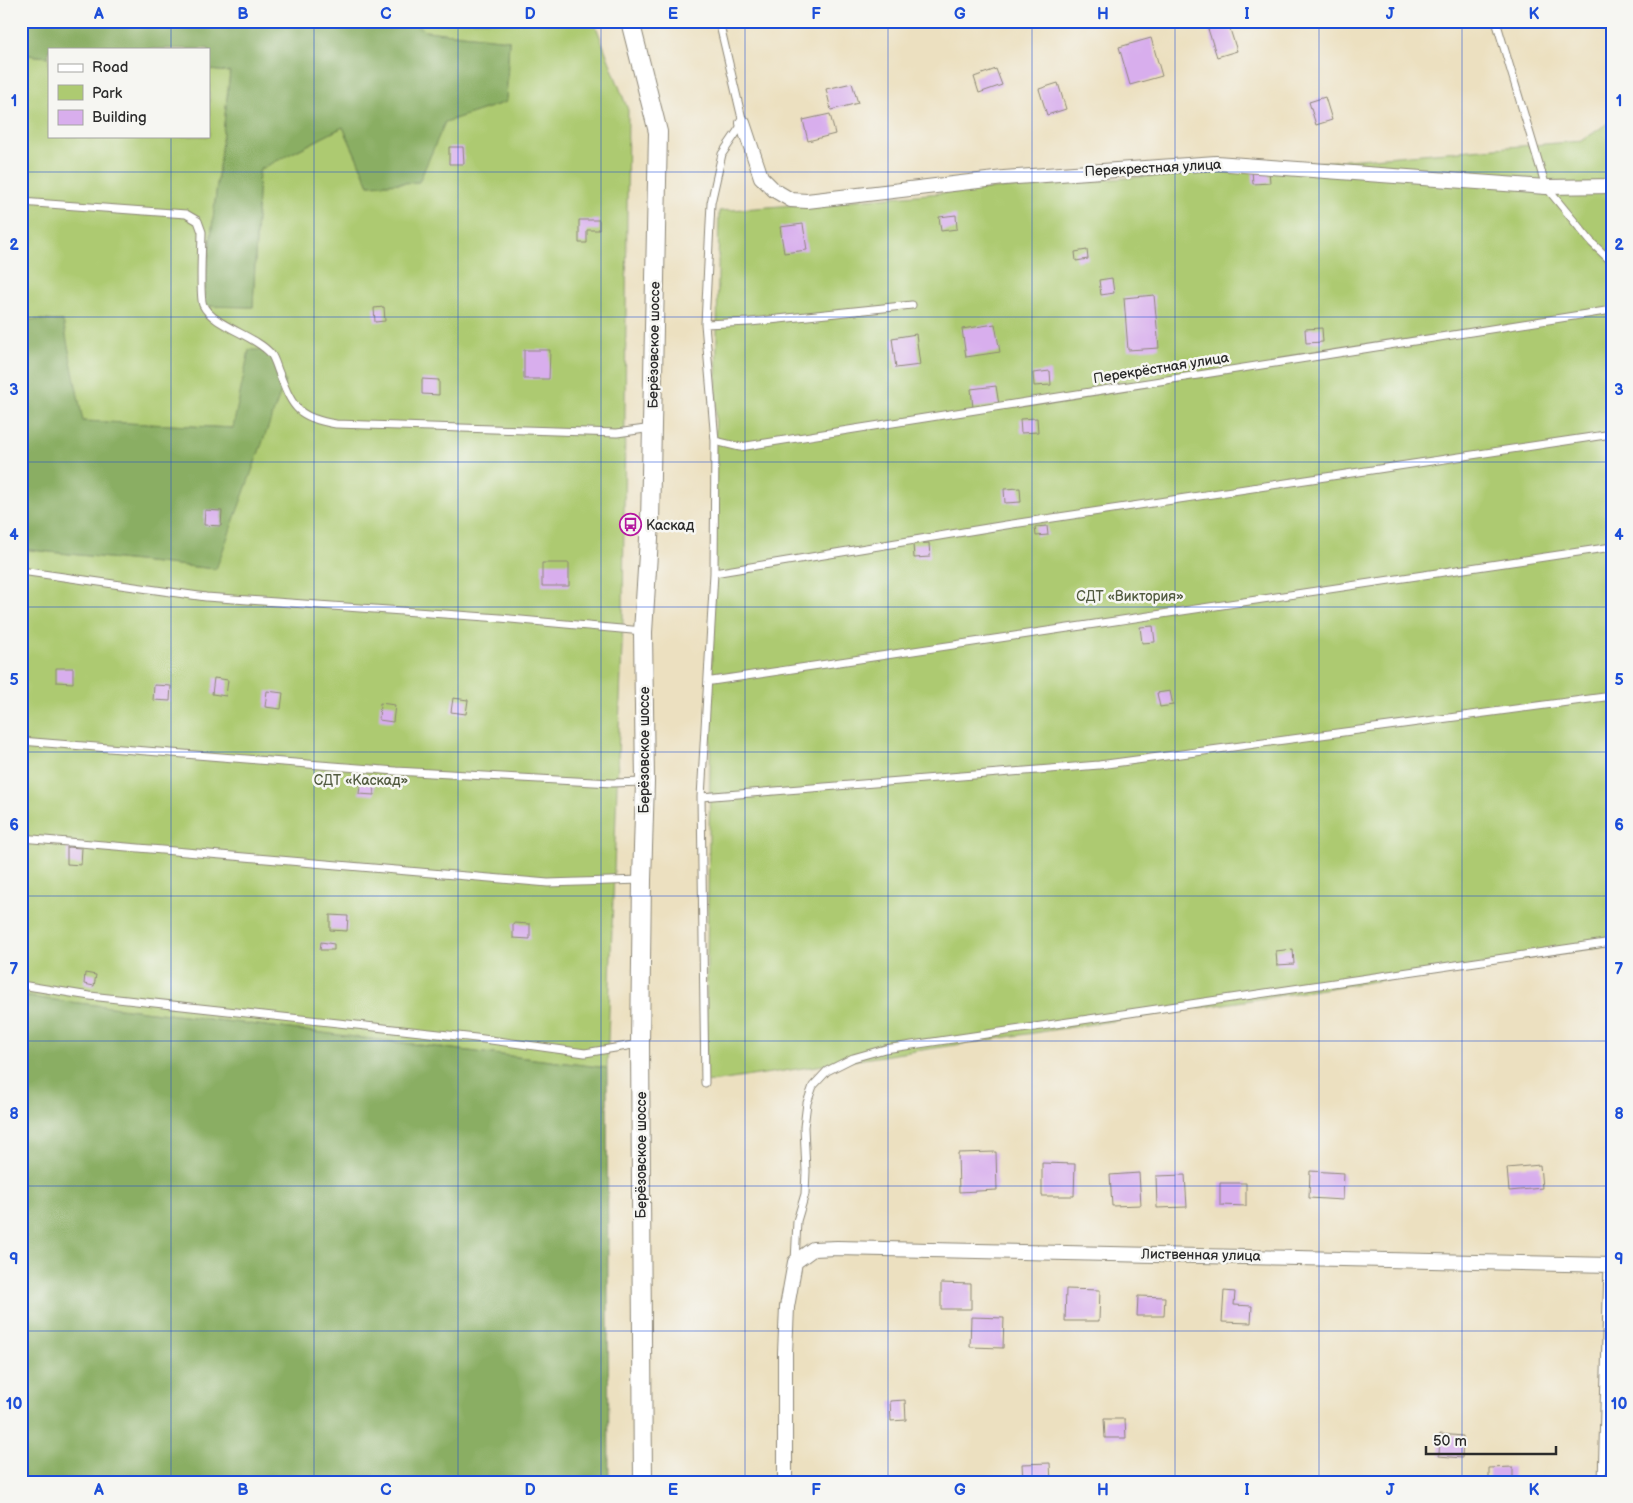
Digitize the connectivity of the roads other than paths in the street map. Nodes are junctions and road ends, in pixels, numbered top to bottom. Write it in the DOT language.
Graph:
graph roads {
  1 [pos="630,21"];
  2 [pos="719,21"];
  3 [pos="1496,21"];
  4 [pos="743,123"];
  5 [pos="1612,186"];
  6 [pos="1546,187"];
  7 [pos="21,202"];
  8 [pos="1612,262"];
  9 [pos="912,305"];
  10 [pos="1612,310"];
  11 [pos="705,324"];
  12 [pos="652,428"];
  13 [pos="1612,434"];
  14 [pos="715,442"];
  15 [pos="1612,547"];
  16 [pos="21,571"];
  17 [pos="714,573"];
  18 [pos="643,632"];
  19 [pos="712,681"];
  20 [pos="1612,696"];
  21 [pos="21,741"];
  22 [pos="645,782"];
  23 [pos="701,797"];
  24 [pos="21,838"];
  25 [pos="642,880"];
  26 [pos="1612,942"];
  27 [pos="21,985"];
  28 [pos="640,1044"];
  29 [pos="706,1083"];
  30 [pos="795,1262"];
  31 [pos="1610,1265"];
  32 [pos="643,1482"];
  33 [pos="785,1482"];
  34 [pos="1602,1482"];
  1 -- 12 [label="street, Берёзовское шоссе"];
  2 -- 4 [label="lane"];
  3 -- 6 [label="lane"];
  4 -- 6 [label="street, Перекрестная улица"];
  4 -- 11 [label="lane"];
  5 -- 6 [label="street, Перекрестная улица"];
  6 -- 8 [label="lane"];
  7 -- 12 [label="lane"];
  9 -- 11 [label="lane"];
  10 -- 14 [label="lane, Перекрёстная улица"];
  11 -- 14 [label="lane"];
  12 -- 18 [label="street, Берёзовское шоссе"];
  13 -- 17 [label="lane"];
  14 -- 17 [label="lane"];
  15 -- 19 [label="lane"];
  16 -- 18 [label="lane"];
  17 -- 23 [label="lane"];
  18 -- 22 [label="street, Берёзовское шоссе"];
  20 -- 23 [label="lane"];
  21 -- 22 [label="lane"];
  22 -- 25 [label="street, Берёзовское шоссе"];
  23 -- 29 [label="lane"];
  24 -- 25 [label="lane"];
  25 -- 28 [label="street, Берёзовское шоссе"];
  26 -- 30 [label="lane"];
  27 -- 28 [label="lane"];
  28 -- 32 [label="street, Берёзовское шоссе"];
  30 -- 31 [label="street, Лиственная улица"];
  30 -- 33 [label="street"];
  31 -- 34 [label="lane"];
}
